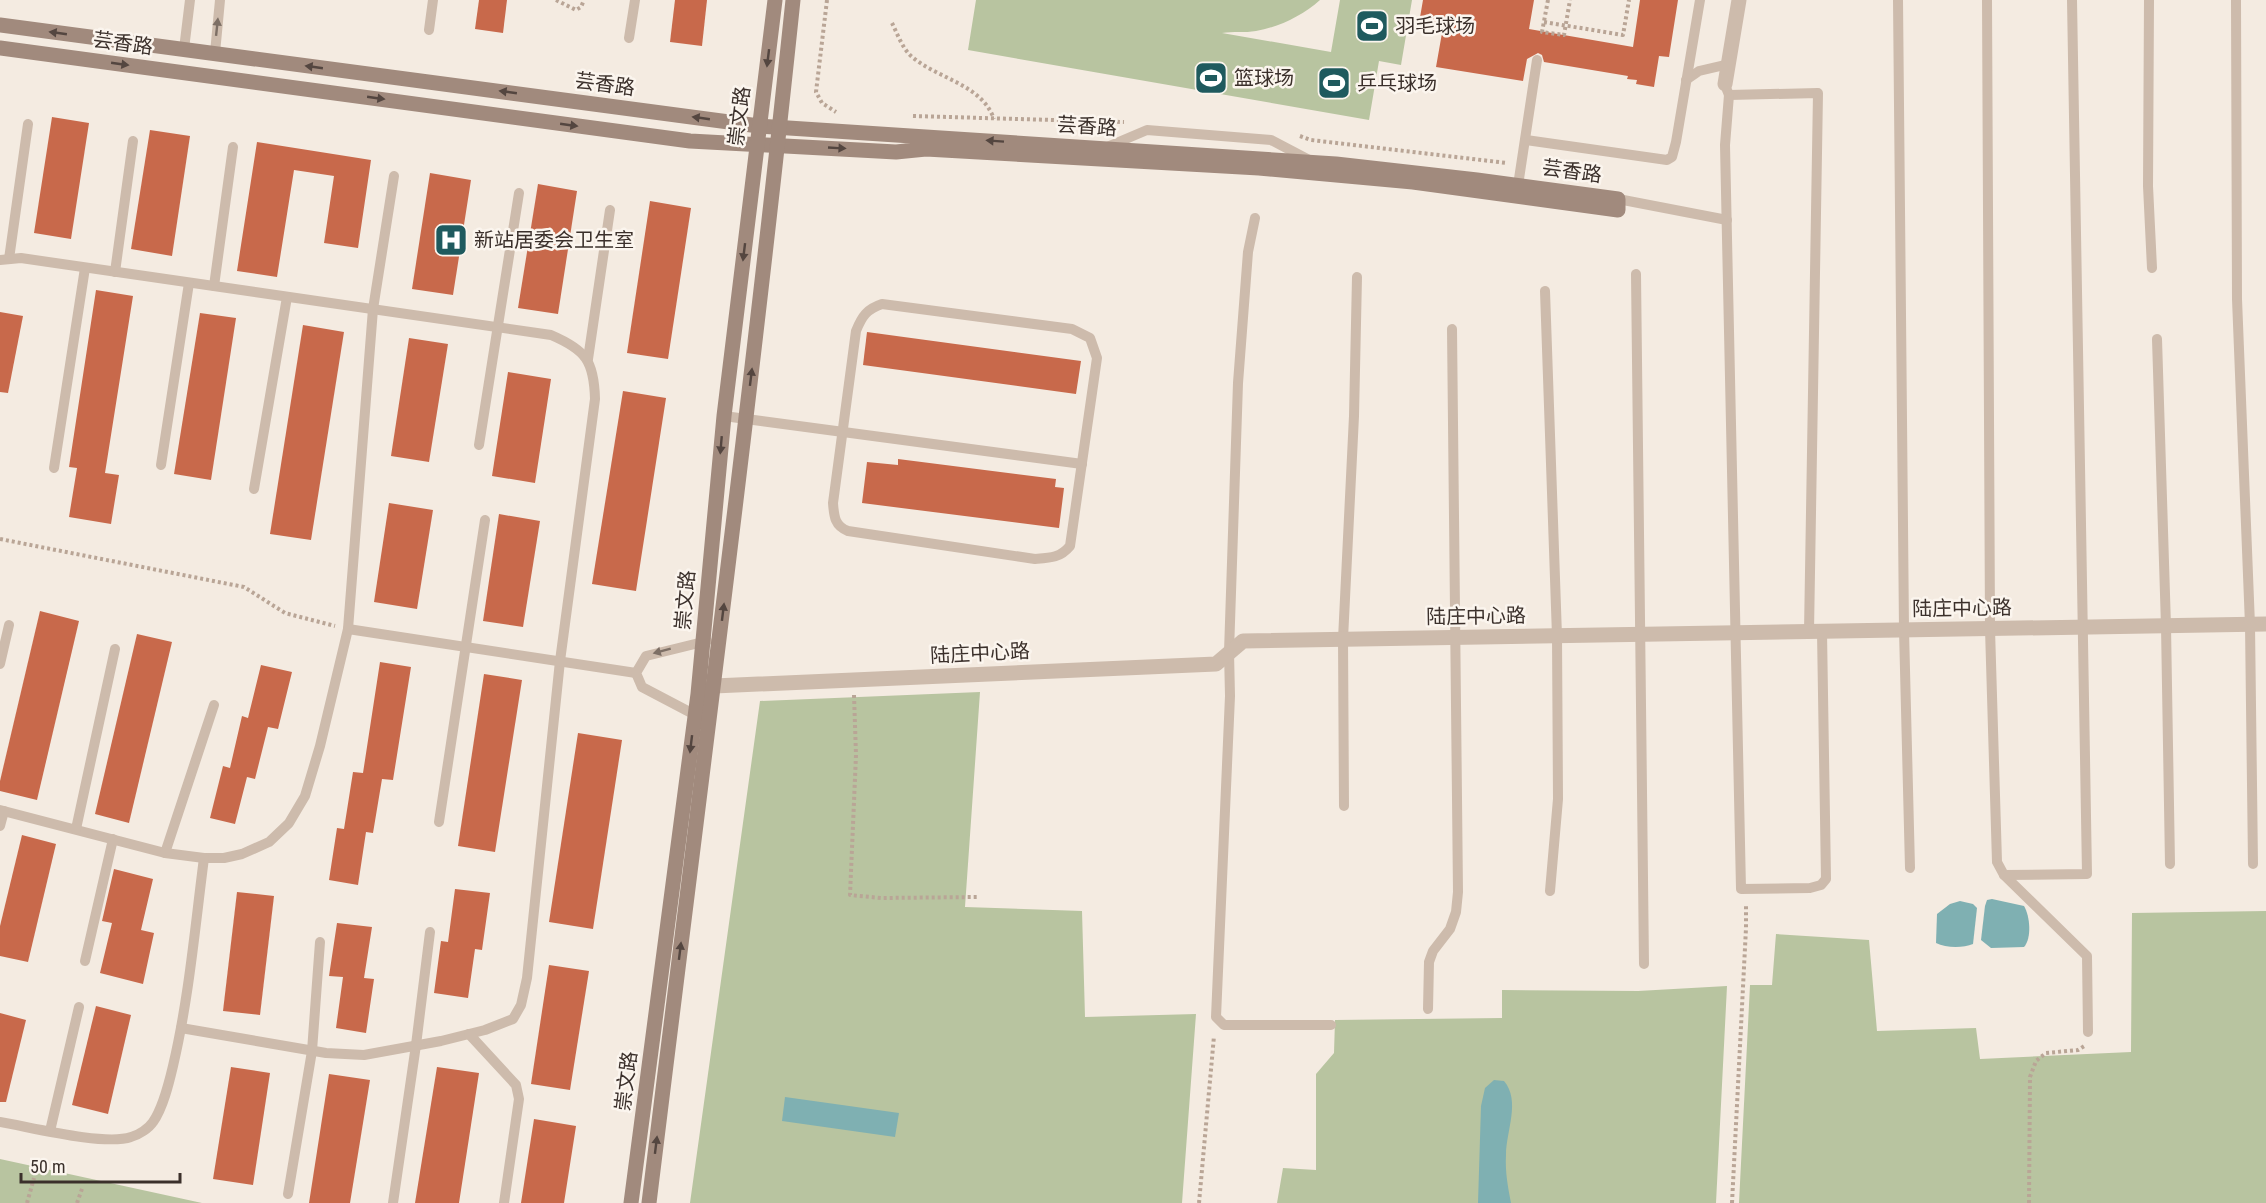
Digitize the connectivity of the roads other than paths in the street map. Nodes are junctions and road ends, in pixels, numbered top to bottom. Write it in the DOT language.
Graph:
graph roads {
  1 [pos="190,0"];
  2 [pos="220,0"];
  3 [pos="433,0"];
  4 [pos="635,0"];
  5 [pos="775,0"];
  6 [pos="793,0"];
  7 [pos="1700,0"];
  8 [pos="1739,0"];
  9 [pos="1899,0"];
  10 [pos="1987,0"];
  11 [pos="2072,0"];
  12 [pos="2149,0"];
  13 [pos="2236,0"];
  14 [pos="0,25"];
  15 [pos="429,30"];
  16 [pos="629,38"];
  17 [pos="0,48"];
  18 [pos="184,50"];
  19 [pos="215,53"];
  20 [pos="1538,60"];
  21 [pos="1729,64"];
  22 [pos="1686,80"];
  23 [pos="1727,89"];
  24 [pos="28,124"];
  25 [pos="759,126"];
  26 [pos="780,126"];
  27 [pos="1526,140"];
  28 [pos="133,141"];
  29 [pos="757,144"];
  30 [pos="779,145"];
  31 [pos="233,147"];
  32 [pos="394,176"];
  33 [pos="1518,190"];
  34 [pos="519,193"];
  35 [pos="1618,199"];
  36 [pos="610,210"];
  37 [pos="1255,218"];
  38 [pos="1727,220"];
  39 [pos="4,259"];
  40 [pos="85,268"];
  41 [pos="2152,268"];
  42 [pos="115,272"];
  43 [pos="1636,274"];
  44 [pos="1357,278"];
  45 [pos="189,282"];
  46 [pos="214,286"];
  47 [pos="1545,291"];
  48 [pos="287,297"];
  49 [pos="374,309"];
  50 [pos="498,327"];
  51 [pos="1452,329"];
  52 [pos="2157,339"];
  53 [pos="588,359"];
  54 [pos="724,416"];
  55 [pos="746,418"];
  56 [pos="843,431"];
  57 [pos="479,445"];
  58 [pos="1082,464"];
  59 [pos="162,465"];
  60 [pos="54,468"];
  61 [pos="254,489"];
  62 [pos="485,520"];
  63 [pos="2266,624"];
  64 [pos="9,625"];
  65 [pos="2250,625"];
  66 [pos="2166,626"];
  67 [pos="2082,627"];
  68 [pos="348,629"];
  69 [pos="1990,629"];
  70 [pos="1904,630"];
  71 [pos="1816,632"];
  72 [pos="1736,633"];
  73 [pos="1638,634"];
  74 [pos="1557,636"];
  75 [pos="1456,637"];
  76 [pos="1343,639"];
  77 [pos="719,640"];
  78 [pos="702,641"];
  79 [pos="466,647"];
  80 [pos="115,649"];
  81 [pos="1230,652"];
  82 [pos="560,661"];
  83 [pos="0,664"];
  84 [pos="636,673"];
  85 [pos="714,686"];
  86 [pos="698,694"];
  87 [pos="214,705"];
  88 [pos="695,716"];
  89 [pos="710,722"];
  90 [pos="1344,807"];
  91 [pos="2,810"];
  92 [pos="439,822"];
  93 [pos="0,826"];
  94 [pos="76,829"];
  95 [pos="113,839"];
  96 [pos="165,853"];
  97 [pos="204,858"];
  98 [pos="2170,864"];
  99 [pos="2253,864"];
  100 [pos="1910,868"];
  101 [pos="2004,875"];
  102 [pos="1550,891"];
  103 [pos="430,932"];
  104 [pos="320,942"];
  105 [pos="85,961"];
  106 [pos="1644,964"];
  107 [pos="80,1007"];
  108 [pos="1428,1009"];
  109 [pos="1331,1025"];
  110 [pos="181,1028"];
  111 [pos="2088,1032"];
  112 [pos="469,1034"];
  113 [pos="416,1046"];
  114 [pos="312,1051"];
  115 [pos="0,1122"];
  116 [pos="50,1131"];
  117 [pos="288,1194"];
  118 [pos="393,1203"];
  119 [pos="504,1203"];
  120 [pos="631,1203"];
  121 [pos="649,1203"];
  1 -- 18 [label="lane"];
  19 -- 2 [label="lane, one-way"];
  3 -- 15 [label="lane"];
  4 -- 16 [label="lane"];
  5 -- 25 [label="street, 崇文路, one-way"];
  6 -- 26 [label="street, 崇文路"];
  7 -- 22 [label="lane"];
  8 -- 21 [label="street"];
  9 -- 70 [label="lane"];
  10 -- 69 [label="lane"];
  11 -- 67 [label="lane"];
  12 -- 41 [label="lane"];
  13 -- 65 [label="lane"];
  18 -- 14 [label="street, 芸香路, one-way"];
  17 -- 29 [label="street, 芸香路, one-way"];
  18 -- 19 [label="street, 芸香路"];
  25 -- 19 [label="street, 芸香路, one-way"];
  20 -- 27 [label="lane"];
  21 -- 22 [label="lane"];
  21 -- 23 [label="street"];
  22 -- 27 [label="lane"];
  23 -- 38 [label="lane"];
  23 -- 71 [label="lane"];
  24 -- 39 [label="lane"];
  25 -- 26 [label="street, 芸香路"];
  25 -- 29 [label="street, 崇文路"];
  26 -- 30 [label="street, 崇文路"];
  33 -- 26 [label="street, 芸香路, one-way"];
  27 -- 33 [label="lane"];
  28 -- 42 [label="lane"];
  29 -- 30 [label="street, 芸香路"];
  29 -- 54 [label="street, 崇文路, one-way"];
  30 -- 33 [label="street, 芸香路, one-way"];
  55 -- 30 [label="street, 崇文路, one-way"];
  31 -- 46 [label="lane"];
  32 -- 49 [label="lane"];
  33 -- 35 [label="street, 芸香路"];
  34 -- 50 [label="lane"];
  35 -- 38 [label="lane"];
  36 -- 53 [label="lane"];
  37 -- 81 [label="lane"];
  38 -- 72 [label="lane"];
  39 -- 40 [label="lane"];
  40 -- 42 [label="lane"];
  40 -- 60 [label="lane"];
  42 -- 45 [label="lane"];
  43 -- 73 [label="lane"];
  44 -- 76 [label="lane"];
  45 -- 46 [label="lane"];
  45 -- 59 [label="lane"];
  46 -- 48 [label="lane"];
  47 -- 74 [label="lane"];
  48 -- 49 [label="lane"];
  48 -- 61 [label="lane"];
  49 -- 50 [label="lane"];
  49 -- 68 [label="lane"];
  50 -- 53 [label="lane"];
  50 -- 57 [label="lane"];
  51 -- 75 [label="lane"];
  52 -- 66 [label="lane"];
  53 -- 82 [label="lane"];
  54 -- 55 [label="lane"];
  54 -- 78 [label="street, 崇文路, one-way"];
  55 -- 56 [label="lane"];
  77 -- 55 [label="street, 崇文路, one-way"];
  56 -- 58 [label="lane"];
  56 -- 58 [label="lane"];
  56 -- 58 [label="lane"];
  62 -- 79 [label="lane"];
  63 -- 65 [label="street, 陆庄中心路"];
  64 -- 83 [label="lane"];
  65 -- 66 [label="street, 陆庄中心路"];
  65 -- 99 [label="lane"];
  66 -- 67 [label="street, 陆庄中心路"];
  66 -- 98 [label="lane"];
  67 -- 69 [label="street, 陆庄中心路"];
  67 -- 101 [label="lane"];
  68 -- 79 [label="lane"];
  68 -- 97 [label="lane"];
  69 -- 70 [label="street, 陆庄中心路"];
  69 -- 101 [label="lane"];
  70 -- 71 [label="street, 陆庄中心路"];
  70 -- 100 [label="lane"];
  71 -- 72 [label="street, 陆庄中心路"];
  71 -- 72 [label="lane"];
  72 -- 73 [label="street, 陆庄中心路"];
  73 -- 74 [label="street, 陆庄中心路"];
  73 -- 106 [label="lane"];
  74 -- 75 [label="street, 陆庄中心路"];
  74 -- 102 [label="lane"];
  75 -- 76 [label="street, 陆庄中心路"];
  75 -- 108 [label="lane"];
  76 -- 81 [label="street, 陆庄中心路"];
  76 -- 90 [label="lane"];
  77 -- 78 [label="lane"];
  77 -- 85 [label="street, 崇文路"];
  78 -- 84 [label="lane, one-way"];
  78 -- 86 [label="street, 崇文路"];
  79 -- 82 [label="lane"];
  79 -- 92 [label="lane"];
  80 -- 94 [label="lane"];
  81 -- 85 [label="street, 陆庄中心路"];
  81 -- 109 [label="lane"];
  82 -- 84 [label="lane"];
  82 -- 112 [label="lane"];
  84 -- 88 [label="lane"];
  85 -- 86 [label="street, 陆庄中心路"];
  85 -- 89 [label="street, 崇文路"];
  86 -- 88 [label="street, 崇文路"];
  87 -- 96 [label="lane"];
  88 -- 89 [label="lane"];
  88 -- 120 [label="street, 崇文路, one-way"];
  121 -- 89 [label="street, 崇文路, one-way"];
  91 -- 93 [label="lane"];
  91 -- 94 [label="lane"];
  94 -- 95 [label="lane"];
  95 -- 96 [label="lane"];
  95 -- 105 [label="lane"];
  96 -- 97 [label="lane"];
  97 -- 110 [label="lane"];
  101 -- 111 [label="lane"];
  103 -- 113 [label="lane"];
  104 -- 114 [label="lane"];
  107 -- 116 [label="lane"];
  110 -- 114 [label="lane"];
  110 -- 116 [label="lane"];
  112 -- 113 [label="lane"];
  112 -- 119 [label="lane"];
  113 -- 114 [label="lane"];
  113 -- 118 [label="lane"];
  114 -- 117 [label="lane"];
  115 -- 116 [label="lane"];
}
